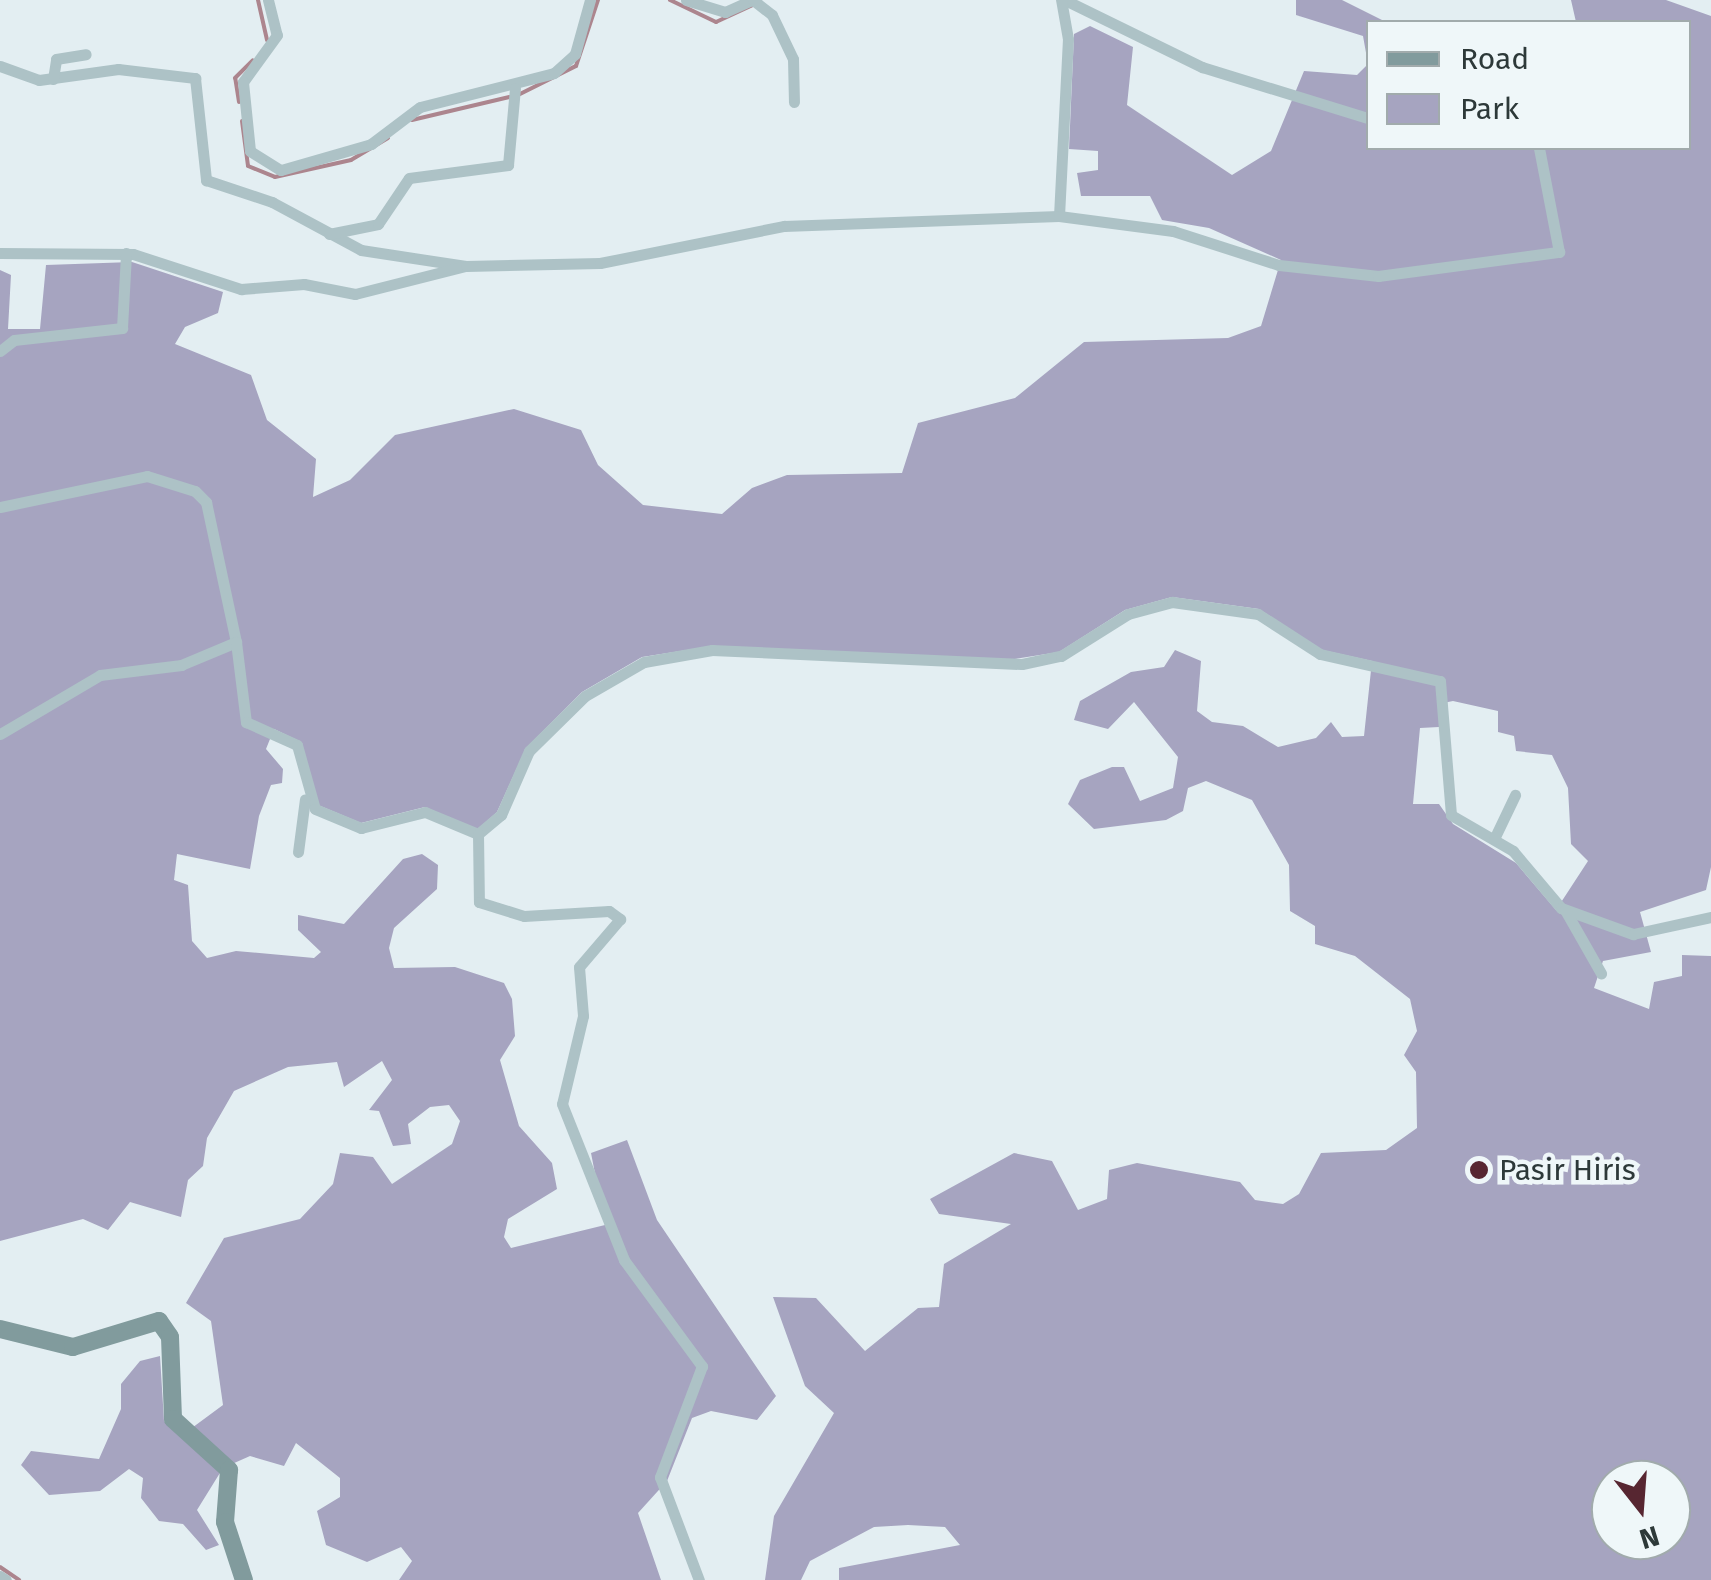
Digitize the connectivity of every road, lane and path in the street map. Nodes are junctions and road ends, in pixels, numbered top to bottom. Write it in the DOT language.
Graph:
graph roads {
  1 [pos="268,0"];
  2 [pos="590,0"];
  3 [pos="686,0"];
  4 [pos="1063,0"];
  5 [pos="756,2"];
  6 [pos="86,54"];
  7 [pos="0,66"];
  8 [pos="53,79"];
  9 [pos="515,93"];
  10 [pos="794,102"];
  11 [pos="1366,117"];
  12 [pos="1539,150"];
  13 [pos="1059,216"];
  14 [pos="329,234"];
  15 [pos="0,253"];
  16 [pos="126,253"];
  17 [pos="466,266"];
  18 [pos="0,351"];
  19 [pos="0,507"];
  20 [pos="236,642"];
  21 [pos="0,734"];
  22 [pos="1514,795"];
  23 [pos="305,799"];
  24 [pos="478,834"];
  25 [pos="1494,839"];
  26 [pos="298,852"];
  27 [pos="1564,910"];
  28 [pos="1711,916"];
  29 [pos="1601,973"];
  30 [pos="0,1329"];
  31 [pos="244,1580"];
  32 [pos="699,1580"];
  1 -- 9 [label="street"];
  2 -- 9 [label="street"];
  3 -- 5 [label="street"];
  4 -- 11 [label="street"];
  4 -- 13 [label="street"];
  5 -- 10 [label="street"];
  6 -- 8 [label="street"];
  7 -- 8 [label="street"];
  8 -- 14 [label="street"];
  9 -- 14 [label="street"];
  12 -- 13 [label="street"];
  13 -- 17 [label="street"];
  14 -- 17 [label="street"];
  15 -- 16 [label="street"];
  16 -- 17 [label="street"];
  16 -- 18 [label="street"];
  19 -- 20 [label="street"];
  20 -- 21 [label="street"];
  20 -- 23 [label="street"];
  22 -- 25 [label="street"];
  23 -- 24 [label="street"];
  23 -- 26 [label="street"];
  24 -- 25 [label="street"];
  24 -- 32 [label="street"];
  25 -- 27 [label="street"];
  27 -- 28 [label="street"];
  27 -- 29 [label="street"];
  30 -- 31 [label="street"];
}
